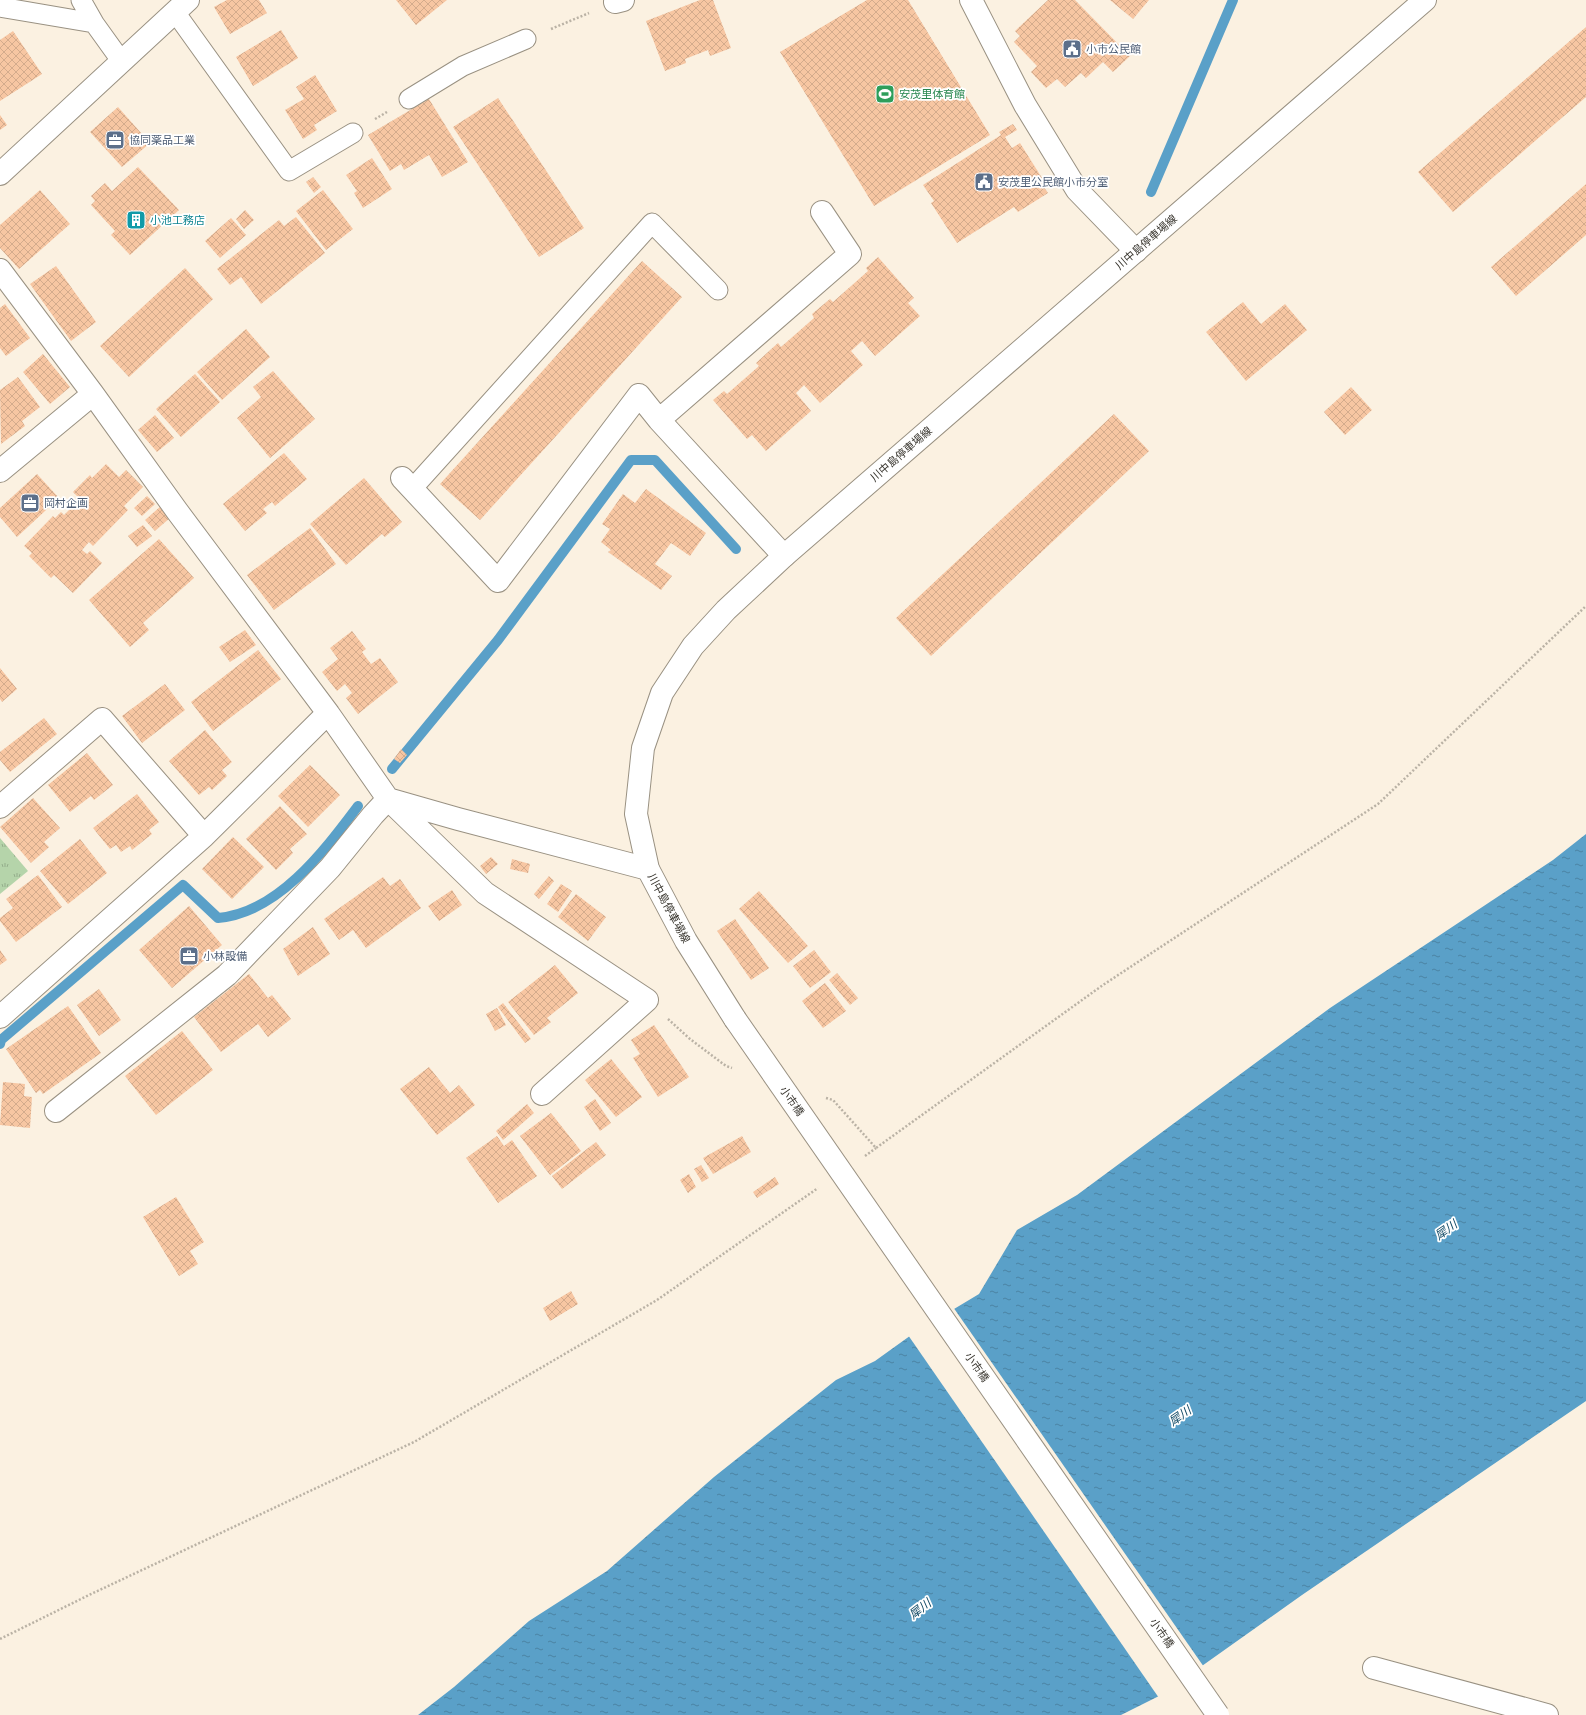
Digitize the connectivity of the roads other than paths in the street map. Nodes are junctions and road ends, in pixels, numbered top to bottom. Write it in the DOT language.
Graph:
graph roads {
  1 [pos="81,0"];
  2 [pos="971,0"];
  3 [pos="1425,0"];
  4 [pos="182,6"];
  5 [pos="0,7"];
  6 [pos="94,23"];
  7 [pos="526,39"];
  8 [pos="122,62"];
  9 [pos="409,99"];
  10 [pos="353,133"];
  11 [pos="0,174"];
  12 [pos="822,212"];
  13 [pos="1136,251"];
  14 [pos="0,270"];
  15 [pos="718,290"];
  16 [pos="93,394"];
  17 [pos="659,420"];
  18 [pos="0,471"];
  19 [pos="407,484"];
  20 [pos="784,556"];
  21 [pos="328,713"];
  22 [pos="388,798"];
  23 [pos="0,807"];
  24 [pos="204,836"];
  25 [pos="648,869"];
  26 [pos="0,1017"];
  27 [pos="735,1019"];
  28 [pos="542,1094"];
  29 [pos="56,1111"];
  30 [pos="1374,1668"];
  31 [pos="1218,1715"];
  32 [pos="1547,1715"];
  1 -- 6 [label="lane"];
  2 -- 13 [label="street"];
  3 -- 13 [label="street, 川中島停車場線"];
  4 -- 8 [label="street"];
  4 -- 10 [label="lane"];
  5 -- 6 [label="lane"];
  6 -- 8 [label="lane"];
  7 -- 9 [label="lane"];
  8 -- 11 [label="street"];
  12 -- 17 [label="street"];
  13 -- 20 [label="street, 川中島停車場線"];
  14 -- 16 [label="street"];
  15 -- 19 [label="lane"];
  16 -- 18 [label="street"];
  16 -- 21 [label="street"];
  17 -- 19 [label="street"];
  17 -- 20 [label="street"];
  20 -- 25 [label="street, 川中島停車場線"];
  21 -- 22 [label="street"];
  21 -- 24 [label="street"];
  22 -- 25 [label="street"];
  22 -- 28 [label="street"];
  22 -- 29 [label="street"];
  23 -- 24 [label="street"];
  24 -- 26 [label="street"];
  25 -- 27 [label="street, 川中島停車場線"];
  27 -- 31 [label="street, 小市橋, bridge"];
  30 -- 32 [label="street"];
}
